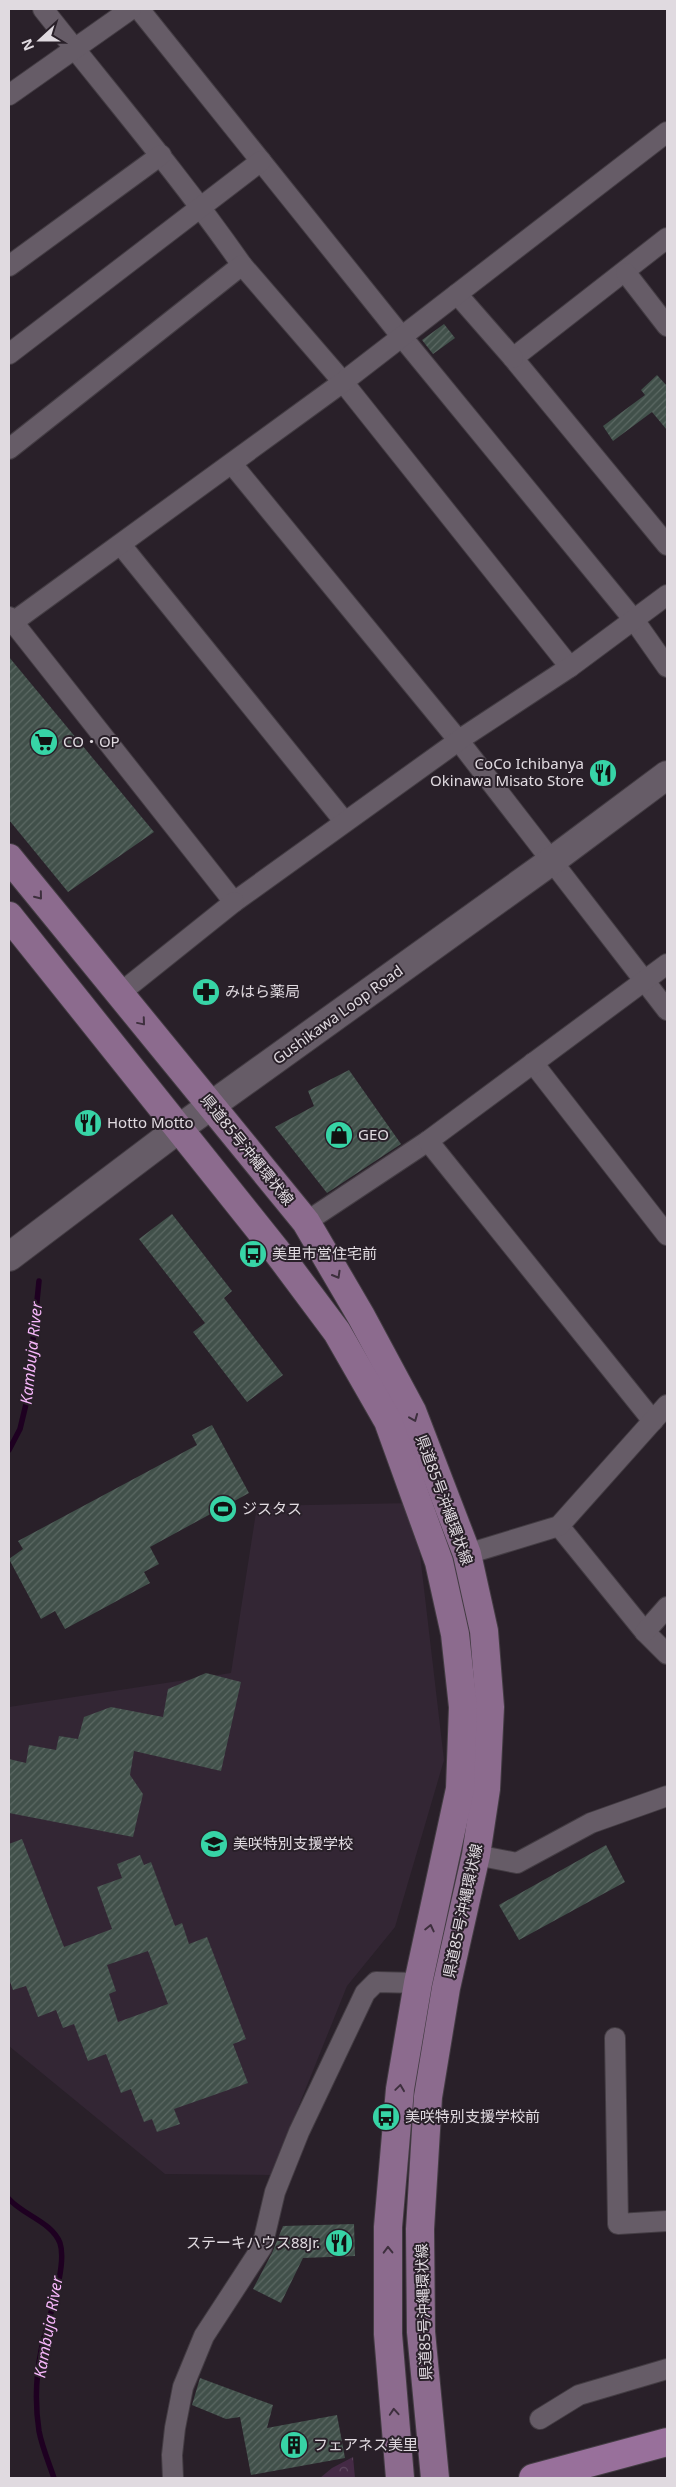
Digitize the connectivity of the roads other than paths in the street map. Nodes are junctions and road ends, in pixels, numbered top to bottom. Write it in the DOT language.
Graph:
graph roads {
  1 [pos="43,9"];
  2 [pos="131,9"];
  3 [pos="139,9"];
  4 [pos="75,49"];
  5 [pos="9,95"];
  6 [pos="667,132"];
  7 [pos="162,155"];
  8 [pos="261,161"];
  9 [pos="201,205"];
  10 [pos="667,238"];
  11 [pos="242,265"];
  12 [pos="9,266"];
  13 [pos="626,273"];
  14 [pos="458,294"];
  15 [pos="667,326"];
  16 [pos="402,336"];
  17 [pos="9,354"];
  18 [pos="512,358"];
  19 [pos="343,382"];
  20 [pos="9,449"];
  21 [pos="232,464"];
  22 [pos="121,545"];
  23 [pos="667,545"];
  24 [pos="667,595"];
  25 [pos="634,620"];
  26 [pos="10,621"];
  27 [pos="570,667"];
  28 [pos="667,667"];
  29 [pos="459,741"];
  30 [pos="667,775"];
  31 [pos="344,821"];
  32 [pos="9,858"];
  33 [pos="553,860"];
  34 [pos="234,902"];
  35 [pos="9,916"];
  36 [pos="667,964"];
  37 [pos="644,981"];
  38 [pos="119,994"];
  39 [pos="667,1010"];
  40 [pos="533,1063"];
  41 [pos="211,1106"];
  42 [pos="177,1130"];
  43 [pos="428,1141"];
  44 [pos="306,1222"];
  45 [pos="667,1235"];
  46 [pos="9,1257"];
  47 [pos="667,1405"];
  48 [pos="653,1421"];
  49 [pos="559,1526"];
  50 [pos="466,1554"];
  51 [pos="667,1608"];
  52 [pos="645,1632"];
  53 [pos="667,1654"];
  54 [pos="667,1796"];
  55 [pos="476,1855"];
  56 [pos="418,1983"];
  57 [pos="615,2038"];
  58 [pos="667,2221"];
  59 [pos="667,2369"];
  60 [pos="540,2419"];
  61 [pos="667,2442"];
  62 [pos="173,2478"];
  63 [pos="400,2478"];
  64 [pos="435,2478"];
  65 [pos="533,2478"];
  1 -- 4 [label="street"];
  2 -- 4 [label="street"];
  3 -- 8 [label="street"];
  4 -- 5 [label="street"];
  4 -- 7 [label="street"];
  6 -- 14 [label="street"];
  7 -- 9 [label="street"];
  7 -- 12 [label="street"];
  8 -- 9 [label="street"];
  8 -- 16 [label="street"];
  9 -- 11 [label="street"];
  9 -- 17 [label="street"];
  10 -- 13 [label="street"];
  11 -- 19 [label="street"];
  11 -- 20 [label="street"];
  13 -- 15 [label="street"];
  13 -- 18 [label="street"];
  14 -- 16 [label="street"];
  14 -- 18 [label="street"];
  16 -- 19 [label="street"];
  16 -- 25 [label="street"];
  18 -- 23 [label="street"];
  19 -- 21 [label="street"];
  19 -- 27 [label="street"];
  21 -- 22 [label="street"];
  21 -- 29 [label="street"];
  22 -- 26 [label="street"];
  22 -- 31 [label="street"];
  24 -- 25 [label="street"];
  25 -- 27 [label="street"];
  25 -- 28 [label="street"];
  26 -- 34 [label="street"];
  27 -- 29 [label="street"];
  29 -- 31 [label="street"];
  29 -- 33 [label="street"];
  30 -- 33 [label="main road, Gushikawa Loop Road"];
  31 -- 34 [label="street"];
  32 -- 38 [label="main road, 県道85号沖縄環状線, one-way"];
  33 -- 37 [label="street"];
  33 -- 41 [label="main road, Gushikawa Loop Road"];
  34 -- 38 [label="street"];
  35 -- 42 [label="main road, 県道85号沖縄環状線"];
  36 -- 37 [label="street"];
  37 -- 39 [label="street"];
  37 -- 40 [label="street"];
  38 -- 41 [label="main road, 県道85号沖縄環状線, one-way"];
  40 -- 43 [label="street"];
  40 -- 45 [label="street"];
  41 -- 42 [label="main road, Gushikawa Loop Road"];
  41 -- 44 [label="main road, 県道85号沖縄環状線"];
  42 -- 46 [label="main road, Gushikawa Loop Road"];
  56 -- 42 [label="main road, 県道85号沖縄環状線, one-way"];
  43 -- 44 [label="street"];
  43 -- 48 [label="street"];
  44 -- 50 [label="main road, 県道85号沖縄環状線, one-way"];
  47 -- 48 [label="street"];
  48 -- 49 [label="street"];
  49 -- 50 [label="street"];
  49 -- 52 [label="street"];
  50 -- 55 [label="main road, 県道85号沖縄環状線"];
  51 -- 52 [label="street"];
  52 -- 53 [label="street"];
  54 -- 55 [label="street"];
  55 -- 64 [label="main road, 県道85号沖縄環状線"];
  56 -- 62 [label="street"];
  63 -- 56 [label="main road, 県道85号沖縄環状線, one-way"];
  57 -- 58 [label="street"];
  59 -- 60 [label="street"];
  61 -- 65 [label="highway"];
}
